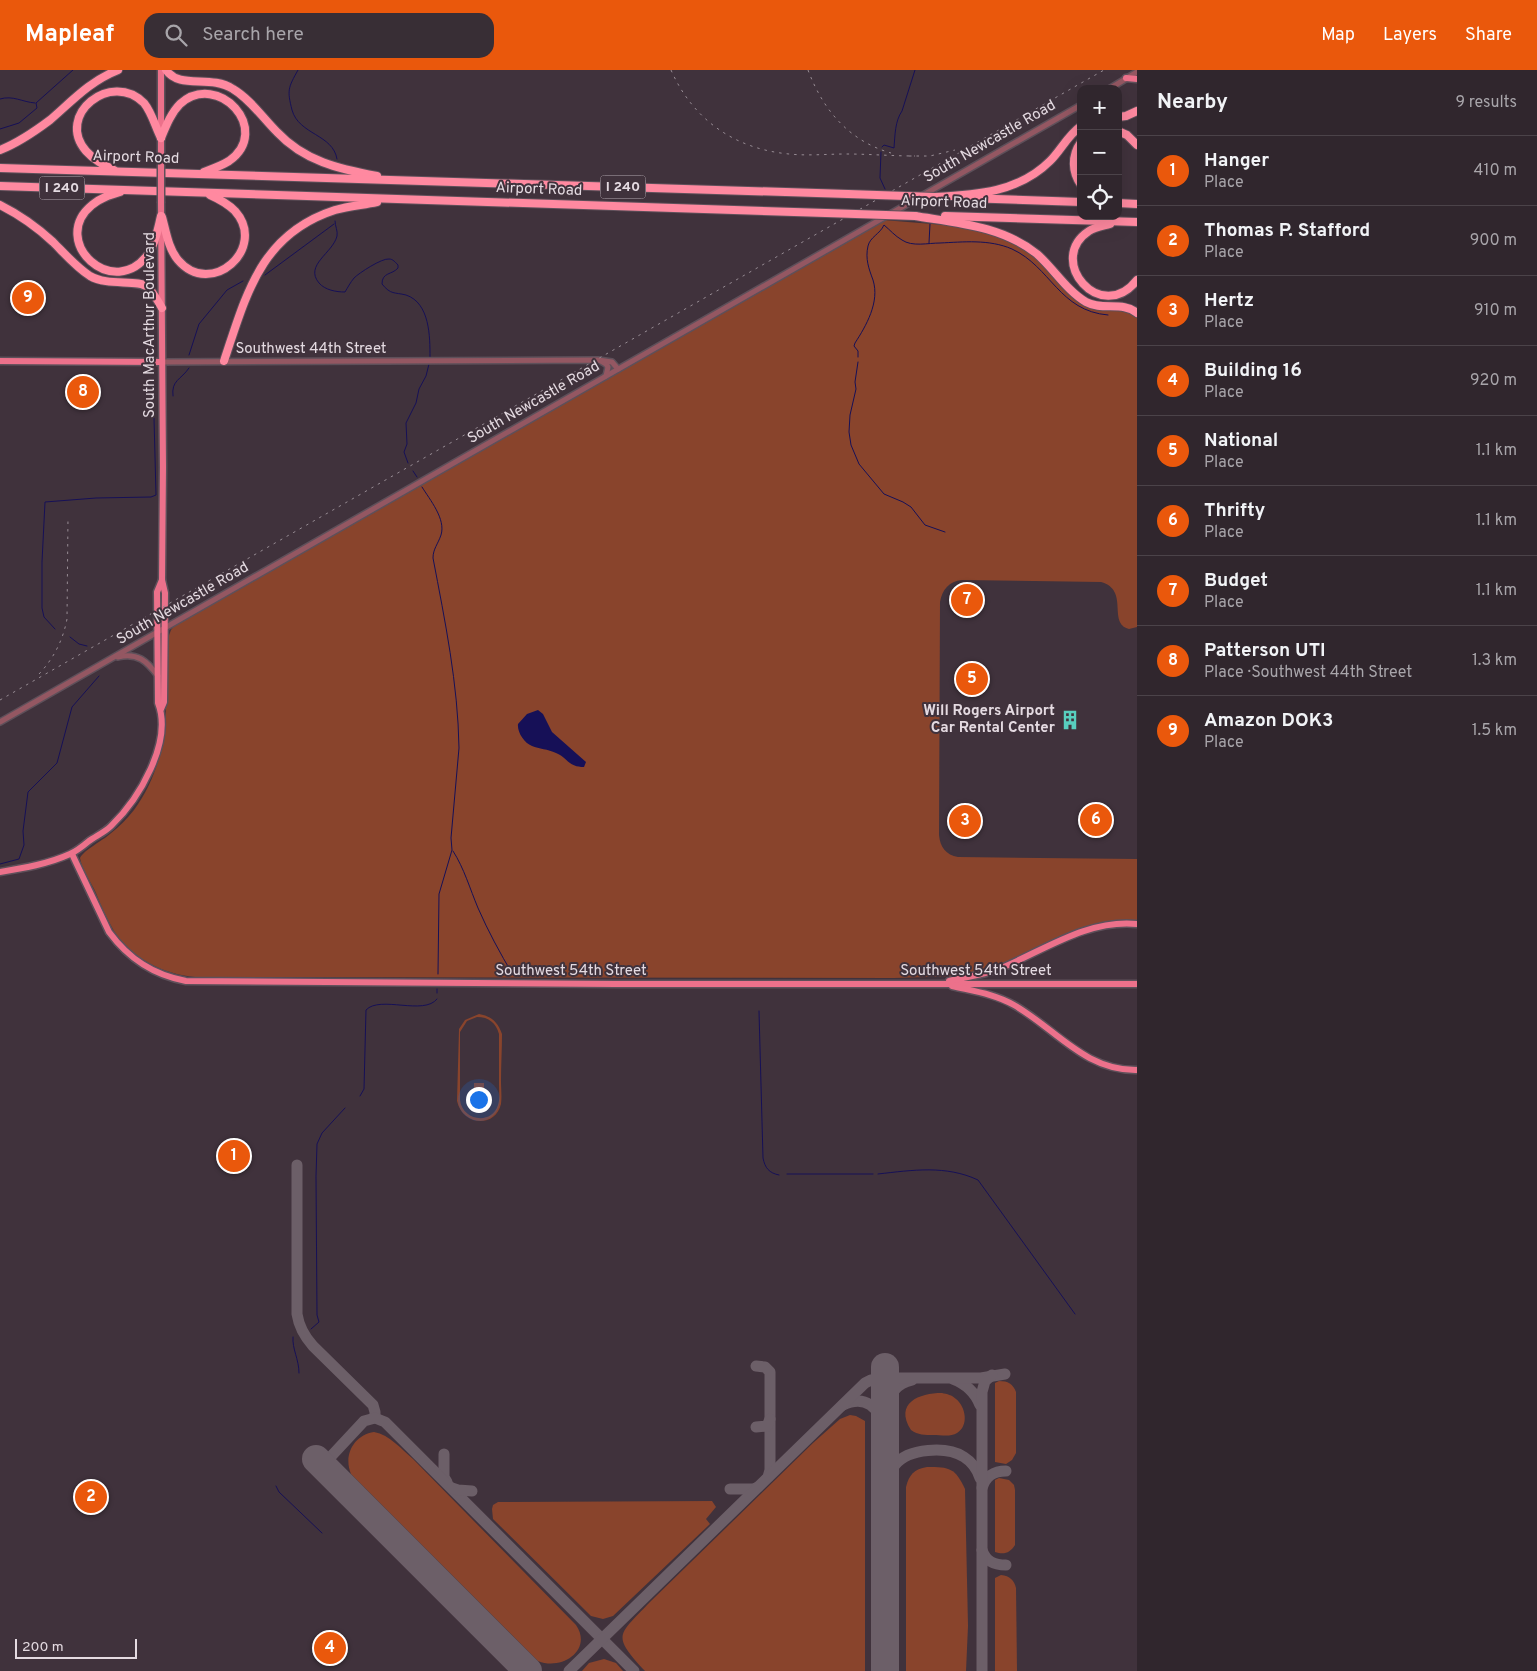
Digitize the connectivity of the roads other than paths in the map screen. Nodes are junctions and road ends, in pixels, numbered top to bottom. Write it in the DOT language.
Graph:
graph roads {
  1 [pos="118,70"];
  2 [pos="161,70"];
  3 [pos="166,70"];
  4 [pos="1137,72"];
  5 [pos="1126,78"];
  6 [pos="1137,79"];
  7 [pos="1115,85"];
  8 [pos="1077,107"];
  9 [pos="1137,111"];
  10 [pos="1122,116"];
  11 [pos="1077,129"];
  12 [pos="1122,133"];
  13 [pos="161,138"];
  14 [pos="1137,144"];
  15 [pos="1077,148"];
  16 [pos="0,150"];
  17 [pos="0,168"];
  18 [pos="116,171"];
  19 [pos="200,174"];
  20 [pos="1077,178"];
  21 [pos="398,180"];
  22 [pos="0,186"];
  23 [pos="124,190"];
  24 [pos="206,193"];
  25 [pos="950,197"];
  26 [pos="394,199"];
  27 [pos="1077,202"];
  28 [pos="1122,203"];
  29 [pos="1137,204"];
  30 [pos="0,205"];
  31 [pos="161,216"];
  32 [pos="915,216"];
  33 [pos="1117,222"];
  34 [pos="1137,222"];
  35 [pos="1137,280"];
  36 [pos="162,308"];
  37 [pos="1137,313"];
  38 [pos="598,360"];
  39 [pos="0,361"];
  40 [pos="224,361"];
  41 [pos="162,362"];
  42 [pos="618,369"];
  43 [pos="605,376"];
  44 [pos="162,580"];
  45 [pos="165,628"];
  46 [pos="158,632"];
  47 [pos="111,659"];
  48 [pos="158,676"];
  49 [pos="161,709"];
  50 [pos="0,722"];
  51 [pos="72,854"];
  52 [pos="0,872"];
  53 [pos="1137,924"];
  54 [pos="936,983"];
  55 [pos="1137,984"];
  56 [pos="1137,1070"];
  1 -- 16 [label="highway"];
  2 -- 13 [label="main road, South MacArthur Boulevard"];
  3 -- 21 [label="highway"];
  4 -- 5 [label="street"];
  5 -- 6 [label="main road"];
  5 -- 7 [label="street"];
  8 -- 42 [label="street, South Newcastle Road"];
  9 -- 10 [label="highway"];
  11 -- 25 [label="highway"];
  12 -- 14 [label="highway"];
  13 -- 18 [label="highway"];
  13 -- 19 [label="highway"];
  13 -- 31 [label="main road, South MacArthur Boulevard, bridge"];
  15 -- 20 [label="highway"];
  17 -- 18 [label="highway, Airport Road / I 240"];
  18 -- 19 [label="highway, Airport Road / I 240"];
  19 -- 21 [label="highway, Airport Road / I 240"];
  21 -- 25 [label="highway, Airport Road / I 240, bridge"];
  22 -- 23 [label="highway, Airport Road / I 240"];
  23 -- 24 [label="highway, Airport Road / I 240"];
  23 -- 31 [label="highway"];
  24 -- 26 [label="highway, Airport Road / I 240"];
  24 -- 31 [label="highway"];
  25 -- 27 [label="highway, Airport Road / I 240"];
  26 -- 32 [label="highway, Airport Road / I 240, bridge"];
  26 -- 40 [label="highway"];
  28 -- 29 [label="highway"];
  30 -- 36 [label="highway"];
  31 -- 36 [label="main road, South MacArthur Boulevard"];
  32 -- 33 [label="highway, Airport Road / I 240"];
  32 -- 37 [label="highway"];
  33 -- 34 [label="highway, Airport Road / I 240"];
  33 -- 35 [label="highway"];
  36 -- 41 [label="main road, South MacArthur Boulevard"];
  38 -- 40 [label="street, Southwest 44th Street"];
  38 -- 42 [label="street, Southwest 44th Street"];
  38 -- 43 [label="street"];
  39 -- 41 [label="main road, Southwest 44th Street"];
  40 -- 41 [label="street, Southwest 44th Street"];
  41 -- 44 [label="main road, South MacArthur Boulevard"];
  42 -- 43 [label="street, South Newcastle Road"];
  43 -- 45 [label="street, South Newcastle Road"];
  44 -- 45 [label="main road, South MacArthur Boulevard"];
  44 -- 46 [label="main road, South MacArthur Boulevard"];
  45 -- 46 [label="street, South Newcastle Road"];
  45 -- 49 [label="main road, South MacArthur Boulevard"];
  46 -- 47 [label="street, South Newcastle Road"];
  46 -- 48 [label="main road, South MacArthur Boulevard"];
  47 -- 48 [label="street"];
  47 -- 50 [label="street, South Newcastle Road"];
  48 -- 49 [label="main road, South MacArthur Boulevard"];
  49 -- 51 [label="main road, South MacArthur Boulevard"];
  51 -- 52 [label="main road, South MacArthur Boulevard"];
  51 -- 54 [label="main road, Southwest 54th Street"];
  53 -- 54 [label="main road"];
  54 -- 55 [label="main road, Southwest 54th Street"];
  54 -- 56 [label="main road"];
}
